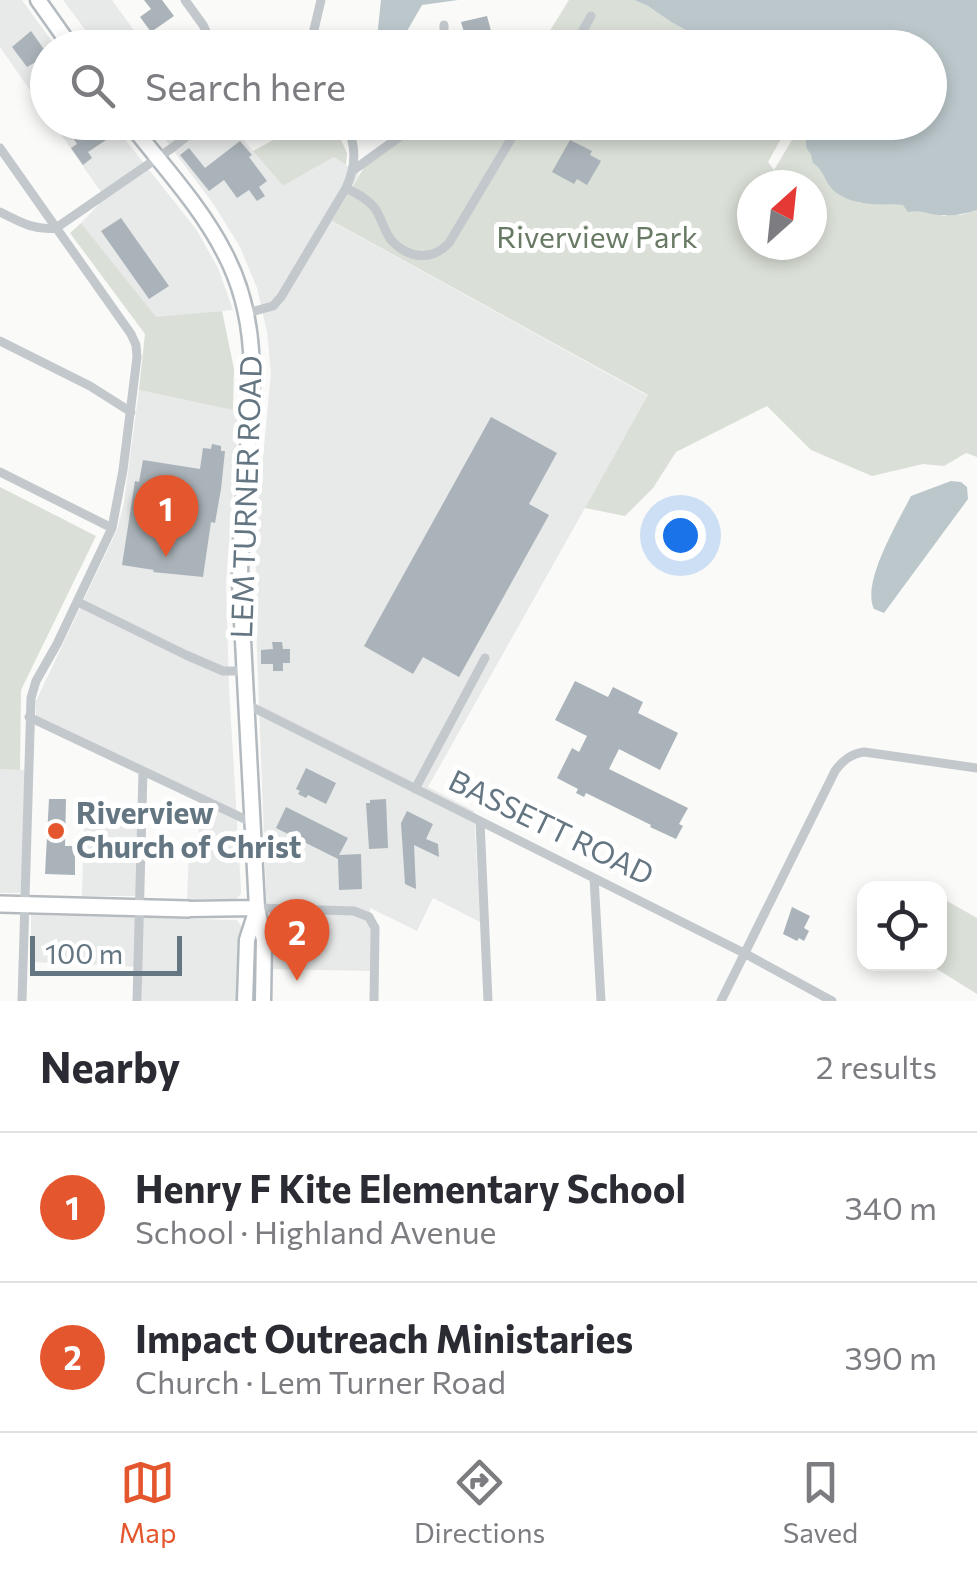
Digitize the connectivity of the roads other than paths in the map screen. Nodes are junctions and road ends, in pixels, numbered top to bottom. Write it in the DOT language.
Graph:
graph roads {
  1 [pos="38,0"];
  2 [pos="184,0"];
  3 [pos="321,0"];
  4 [pos="592,16"];
  5 [pos="444,25"];
  6 [pos="59,30"];
  7 [pos="205,30"];
  8 [pos="314,30"];
  9 [pos="444,30"];
  10 [pos="584,30"];
  11 [pos="142,140"];
  12 [pos="180,140"];
  13 [pos="352,140"];
  14 [pos="395,140"];
  15 [pos="509,140"];
  16 [pos="0,148"];
  17 [pos="156,158"];
  18 [pos="355,169"];
  19 [pos="346,188"];
  20 [pos="0,212"];
  21 [pos="56,228"];
  22 [pos="247,313"];
  23 [pos="0,341"];
  24 [pos="130,412"];
  25 [pos="0,472"];
  26 [pos="112,528"];
  27 [pos="78,602"];
  28 [pos="485,658"];
  29 [pos="243,671"];
  30 [pos="245,704"];
  31 [pos="30,717"];
  32 [pos="977,768"];
  33 [pos="144,771"];
  34 [pos="415,789"];
  35 [pos="480,820"];
  36 [pos="253,824"];
  37 [pos="594,878"];
  38 [pos="0,904"];
  39 [pos="25,905"];
  40 [pos="140,907"];
  41 [pos="188,908"];
  42 [pos="257,908"];
  43 [pos="744,952"];
  44 [pos="22,1001"];
  45 [pos="138,1001"];
  46 [pos="246,1001"];
  47 [pos="263,1001"];
  48 [pos="374,1001"];
  49 [pos="488,1001"];
  50 [pos="601,1001"];
  51 [pos="720,1001"];
  52 [pos="832,1001"];
  1 -- 6 [label="main road"];
  2 -- 7 [label="street"];
  3 -- 8 [label="street"];
  4 -- 10 [label="street"];
  5 -- 9 [label="street"];
  11 -- 17 [label="main road, LEM TURNER ROAD"];
  12 -- 17 [label="street"];
  13 -- 18 [label="street"];
  14 -- 18 [label="street"];
  15 -- 19 [label="street"];
  16 -- 21 [label="street"];
  17 -- 21 [label="street"];
  17 -- 22 [label="main road, LEM TURNER ROAD"];
  18 -- 19 [label="street"];
  19 -- 22 [label="street"];
  20 -- 21 [label="street"];
  21 -- 24 [label="street"];
  22 -- 29 [label="main road, LEM TURNER ROAD"];
  23 -- 24 [label="street"];
  24 -- 26 [label="street"];
  25 -- 26 [label="street"];
  26 -- 27 [label="street"];
  27 -- 29 [label="street"];
  27 -- 31 [label="street"];
  28 -- 34 [label="street"];
  29 -- 30 [label="main road, LEM TURNER ROAD"];
  30 -- 34 [label="street, BASSETT ROAD"];
  30 -- 36 [label="main road, LEM TURNER ROAD"];
  31 -- 33 [label="street"];
  31 -- 39 [label="street"];
  32 -- 43 [label="street"];
  33 -- 36 [label="street"];
  33 -- 40 [label="street"];
  34 -- 35 [label="street, BASSETT ROAD"];
  35 -- 37 [label="street, BASSETT ROAD"];
  35 -- 49 [label="street"];
  36 -- 42 [label="main road, LEM TURNER ROAD"];
  37 -- 43 [label="street, BASSETT ROAD"];
  37 -- 50 [label="street"];
  38 -- 39 [label="main road"];
  39 -- 40 [label="main road"];
  39 -- 44 [label="street"];
  40 -- 41 [label="main road"];
  40 -- 45 [label="street"];
  41 -- 42 [label="main road"];
  42 -- 46 [label="main road, LEM TURNER ROAD"];
  42 -- 47 [label="main road, LEM TURNER ROAD"];
  42 -- 48 [label="street"];
  43 -- 51 [label="street"];
  43 -- 52 [label="street, BASSETT ROAD"];
}
